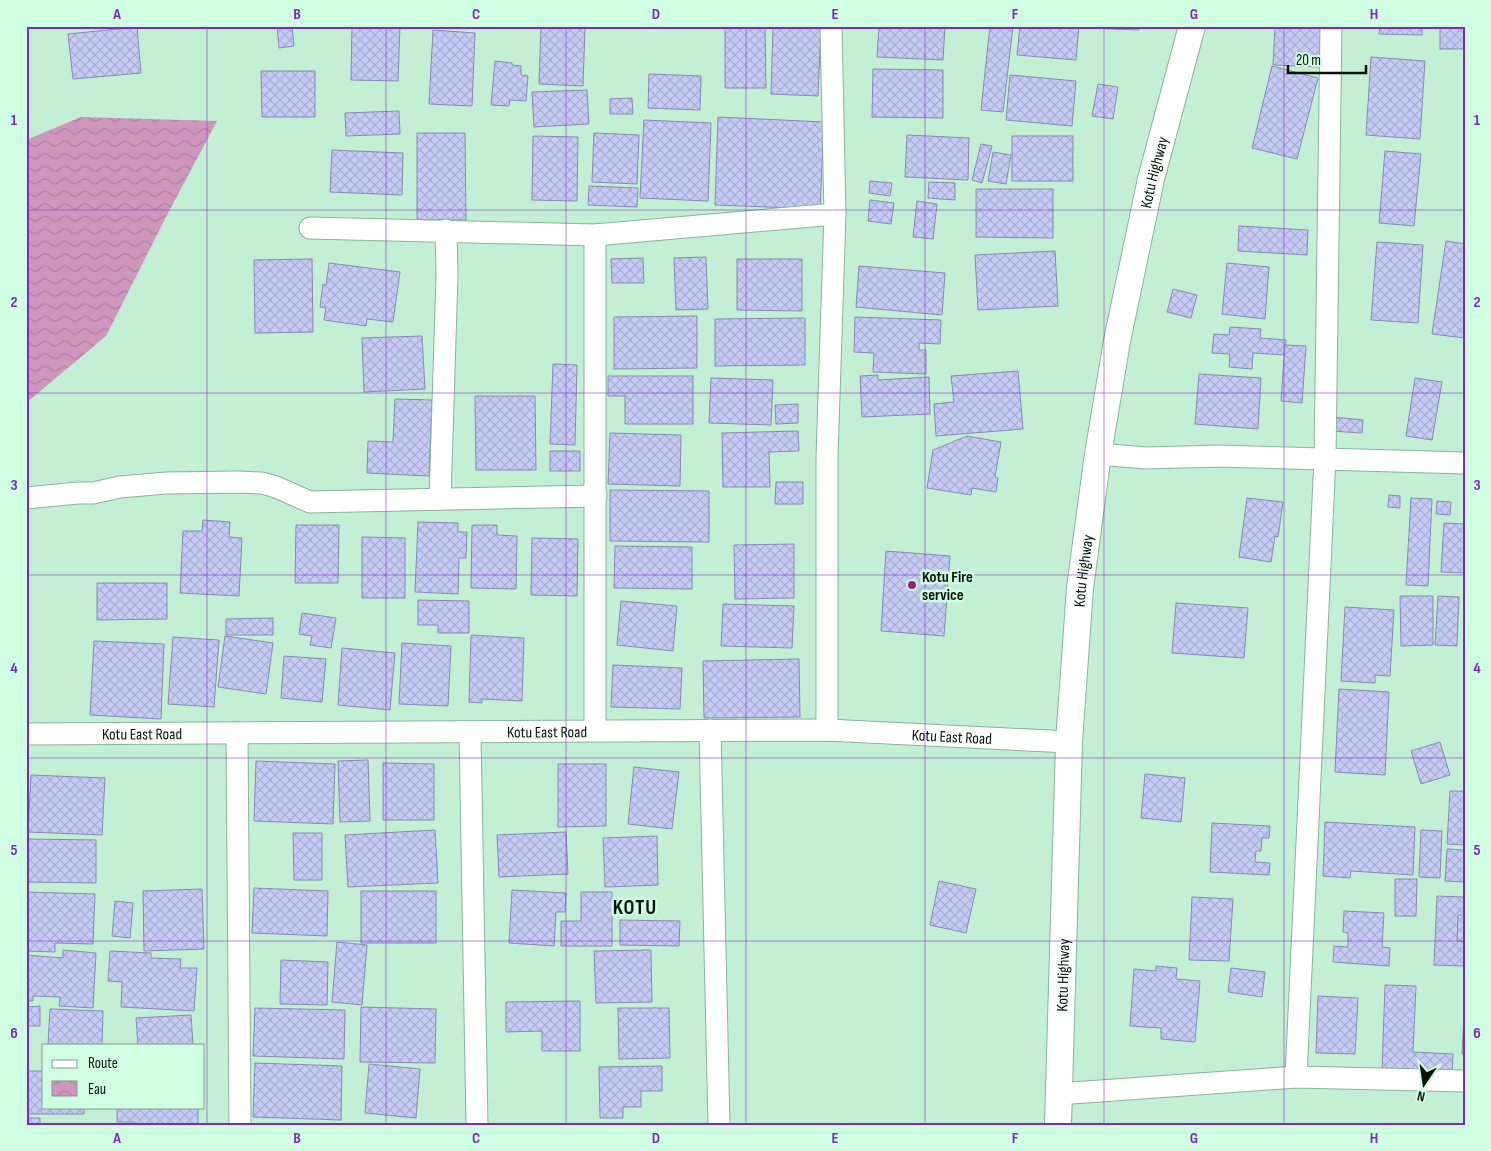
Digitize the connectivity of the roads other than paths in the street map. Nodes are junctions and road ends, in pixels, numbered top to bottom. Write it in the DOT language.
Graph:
graph roads {
  1 [pos="831,26"];
  2 [pos="1192,26"];
  3 [pos="1331,26"];
  4 [pos="835,214"];
  5 [pos="310,228"];
  6 [pos="446,230"];
  7 [pos="595,235"];
  8 [pos="1098,454"];
  9 [pos="1325,458"];
  10 [pos="1465,463"];
  11 [pos="596,496"];
  12 [pos="26,498"];
  13 [pos="440,499"];
  14 [pos="595,730"];
  15 [pos="710,730"];
  16 [pos="828,730"];
  17 [pos="470,732"];
  18 [pos="237,733"];
  19 [pos="26,734"];
  20 [pos="1069,742"];
  21 [pos="1296,1077"];
  22 [pos="1465,1081"];
  23 [pos="1058,1094"];
  24 [pos="240,1125"];
  25 [pos="477,1125"];
  26 [pos="719,1125"];
  27 [pos="1058,1125"];
  1 -- 4 [label="street"];
  2 -- 8 [label="street, Kotu Highway"];
  3 -- 9 [label="street"];
  4 -- 7 [label="street"];
  4 -- 16 [label="street"];
  5 -- 6 [label="street"];
  6 -- 7 [label="street"];
  6 -- 13 [label="street"];
  7 -- 11 [label="street"];
  8 -- 9 [label="street"];
  8 -- 20 [label="street, Kotu Highway"];
  9 -- 10 [label="street"];
  9 -- 21 [label="street"];
  11 -- 13 [label="street"];
  11 -- 14 [label="street"];
  12 -- 13 [label="street"];
  14 -- 15 [label="street, Kotu East Road"];
  14 -- 17 [label="street, Kotu East Road"];
  15 -- 16 [label="street, Kotu East Road"];
  15 -- 26 [label="street"];
  16 -- 20 [label="street, Kotu East Road"];
  17 -- 18 [label="street, Kotu East Road"];
  17 -- 25 [label="street"];
  18 -- 19 [label="street, Kotu East Road"];
  18 -- 24 [label="street"];
  20 -- 23 [label="street, Kotu Highway"];
  21 -- 22 [label="street"];
  21 -- 23 [label="street"];
  23 -- 27 [label="street, Kotu Highway"];
}
